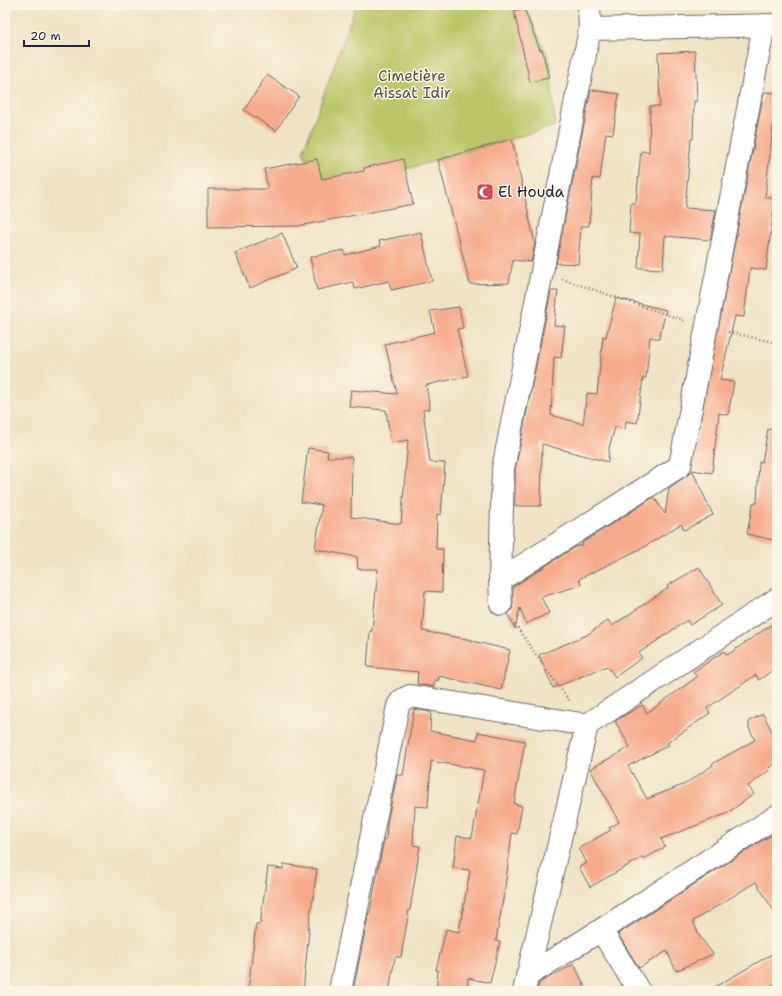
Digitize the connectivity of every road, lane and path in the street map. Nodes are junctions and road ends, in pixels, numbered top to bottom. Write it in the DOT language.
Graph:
graph roads {
  1 [pos="588,5"];
  2 [pos="771,25"];
  3 [pos="590,29"];
  4 [pos="543,272"];
  5 [pos="707,328"];
  6 [pos="777,343"];
  7 [pos="500,580"];
  8 [pos="777,599"];
  9 [pos="501,604"];
  10 [pos="588,725"];
  11 [pos="777,816"];
  12 [pos="601,930"];
  13 [pos="525,983"];
  14 [pos="340,991"];
  15 [pos="639,991"];
  1 -- 3 [label="street"];
  2 -- 3 [label="street"];
  2 -- 5 [label="street"];
  3 -- 4 [label="street"];
  4 -- 5 [label="path"];
  4 -- 7 [label="street"];
  5 -- 6 [label="path"];
  5 -- 7 [label="street"];
  7 -- 9 [label="street"];
  8 -- 10 [label="street"];
  9 -- 10 [label="path"];
  10 -- 13 [label="street"];
  10 -- 14 [label="street"];
  11 -- 12 [label="street"];
  12 -- 13 [label="street"];
  12 -- 15 [label="street"];
}
